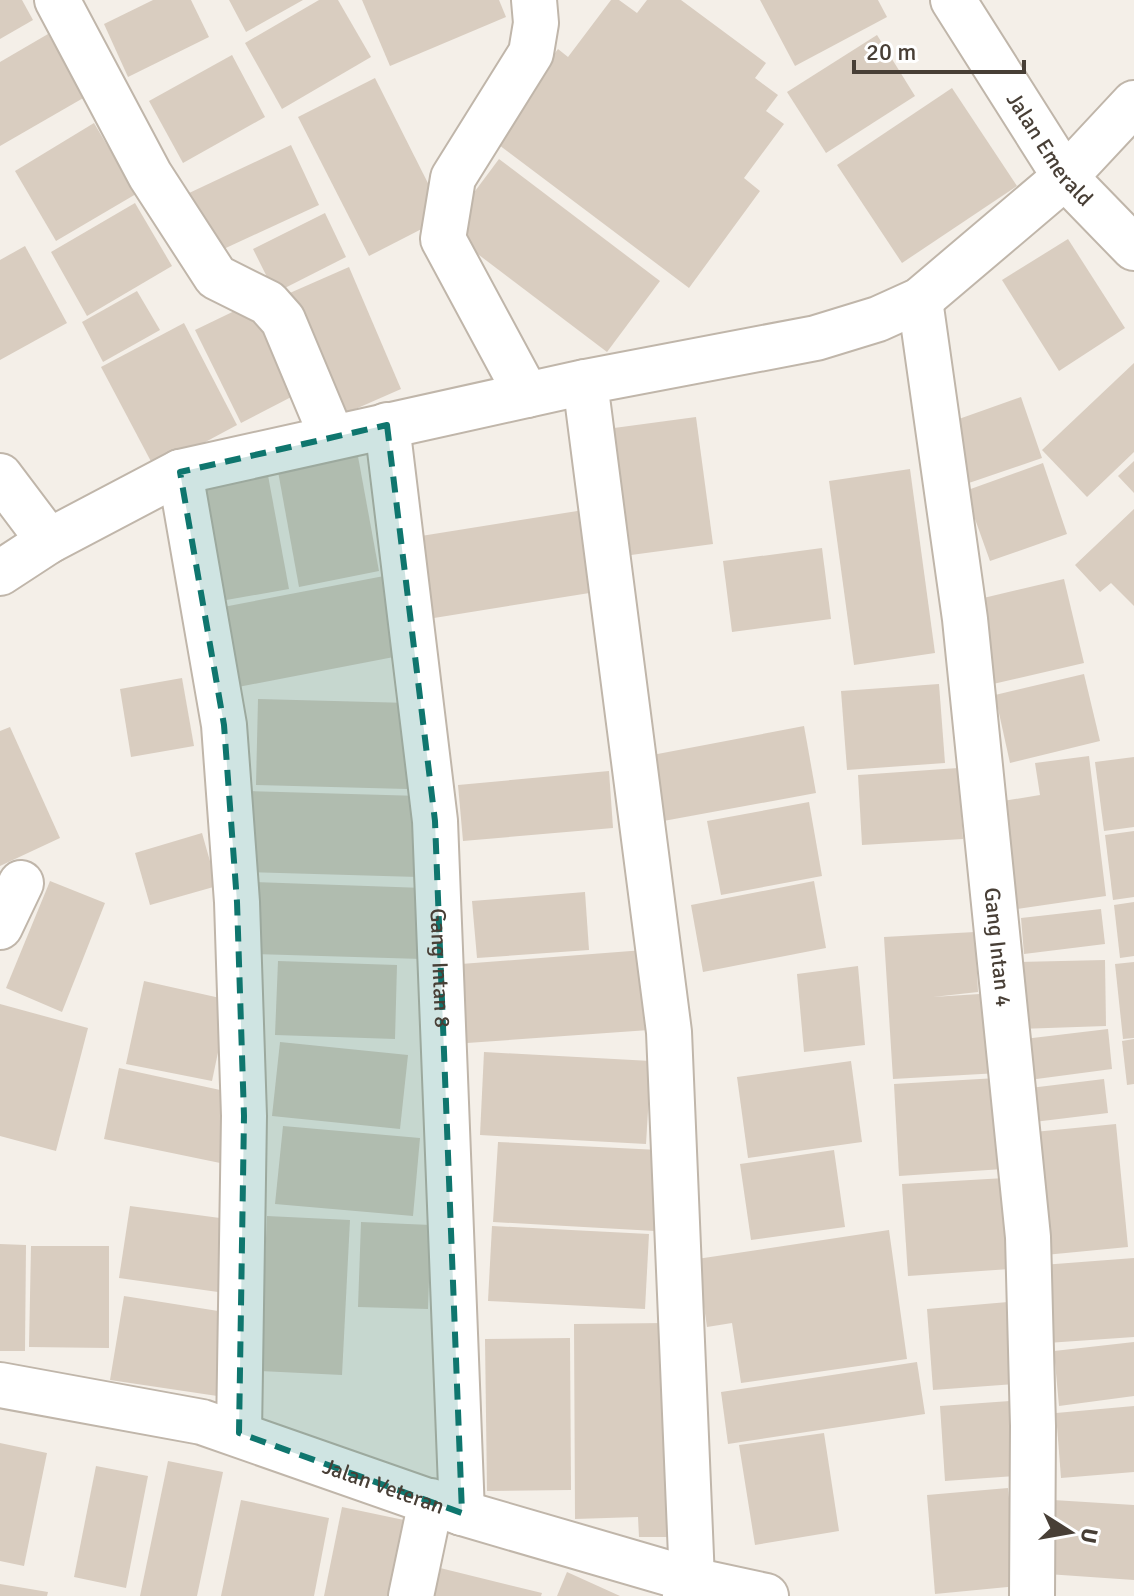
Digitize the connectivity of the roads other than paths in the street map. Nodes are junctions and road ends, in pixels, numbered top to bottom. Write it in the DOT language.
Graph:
graph roads {
  1 [pos="57,0"];
  2 [pos="534,0"];
  3 [pos="953,0"];
  4 [pos="1134,103"];
  5 [pos="1065,177"];
  6 [pos="1134,248"];
  7 [pos="920,300"];
  8 [pos="585,382"];
  9 [pos="527,395"];
  10 [pos="387,425"];
  11 [pos="332,437"];
  12 [pos="180,472"];
  13 [pos="0,476"];
  14 [pos="49,541"];
  15 [pos="0,573"];
  16 [pos="21,883"];
  17 [pos="0,927"];
  18 [pos="0,1385"];
  19 [pos="239,1433"];
  20 [pos="446,1507"];
  21 [pos="688,1588"];
  22 [pos="411,1596"];
  23 [pos="766,1596"];
  24 [pos="1032,1596"];
  1 -- 11 [label="street"];
  2 -- 9 [label="street"];
  3 -- 5 [label="street, Jalan Emerald"];
  4 -- 5 [label="street"];
  5 -- 6 [label="street, Jalan Emerald"];
  5 -- 7 [label="street"];
  7 -- 8 [label="street"];
  7 -- 24 [label="street, Gang Intan 4"];
  8 -- 9 [label="street"];
  8 -- 21 [label="street"];
  9 -- 10 [label="street"];
  10 -- 11 [label="street"];
  10 -- 20 [label="street, Gang Intan 8"];
  11 -- 12 [label="street"];
  12 -- 14 [label="street"];
  12 -- 19 [label="street"];
  13 -- 14 [label="street"];
  14 -- 15 [label="street"];
  16 -- 17 [label="street"];
  18 -- 19 [label="street, Jalan Veteran"];
  19 -- 20 [label="street, Jalan Veteran"];
  20 -- 21 [label="street, Jalan Veteran"];
  20 -- 22 [label="street, Gang Intan 8"];
  21 -- 23 [label="street, Jalan Veteran"];
}
